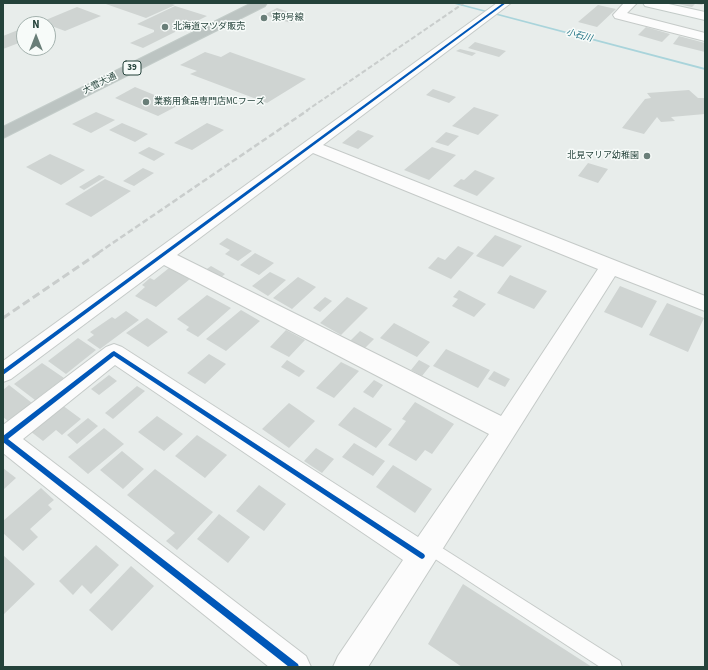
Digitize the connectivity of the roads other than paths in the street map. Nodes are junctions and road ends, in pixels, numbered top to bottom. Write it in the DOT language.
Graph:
graph roads {
  1 [pos="261,3"];
  2 [pos="632,3"];
  3 [pos="504,4"];
  4 [pos="657,4"];
  5 [pos="705,16"];
  6 [pos="705,37"];
  7 [pos="3,133"];
  8 [pos="310,146"];
  9 [pos="162,256"];
  10 [pos="610,267"];
  11 [pos="705,304"];
  12 [pos="3,373"];
  13 [pos="505,430"];
  14 [pos="425,551"];
  15 [pos="353,665"];
  16 [pos="295,667"];
  17 [pos="614,667"];
  1 -- 7 [label="highway, 大雪大通 / 39"];
  2 -- 6 [label="street"];
  3 -- 8 [label="street"];
  4 -- 5 [label="street"];
  8 -- 9 [label="street"];
  8 -- 10 [label="street"];
  9 -- 12 [label="street"];
  9 -- 13 [label="street"];
  10 -- 11 [label="street"];
  10 -- 13 [label="street"];
  13 -- 14 [label="street"];
  14 -- 15 [label="street"];
  14 -- 16 [label="street"];
  14 -- 17 [label="lane"];
}
